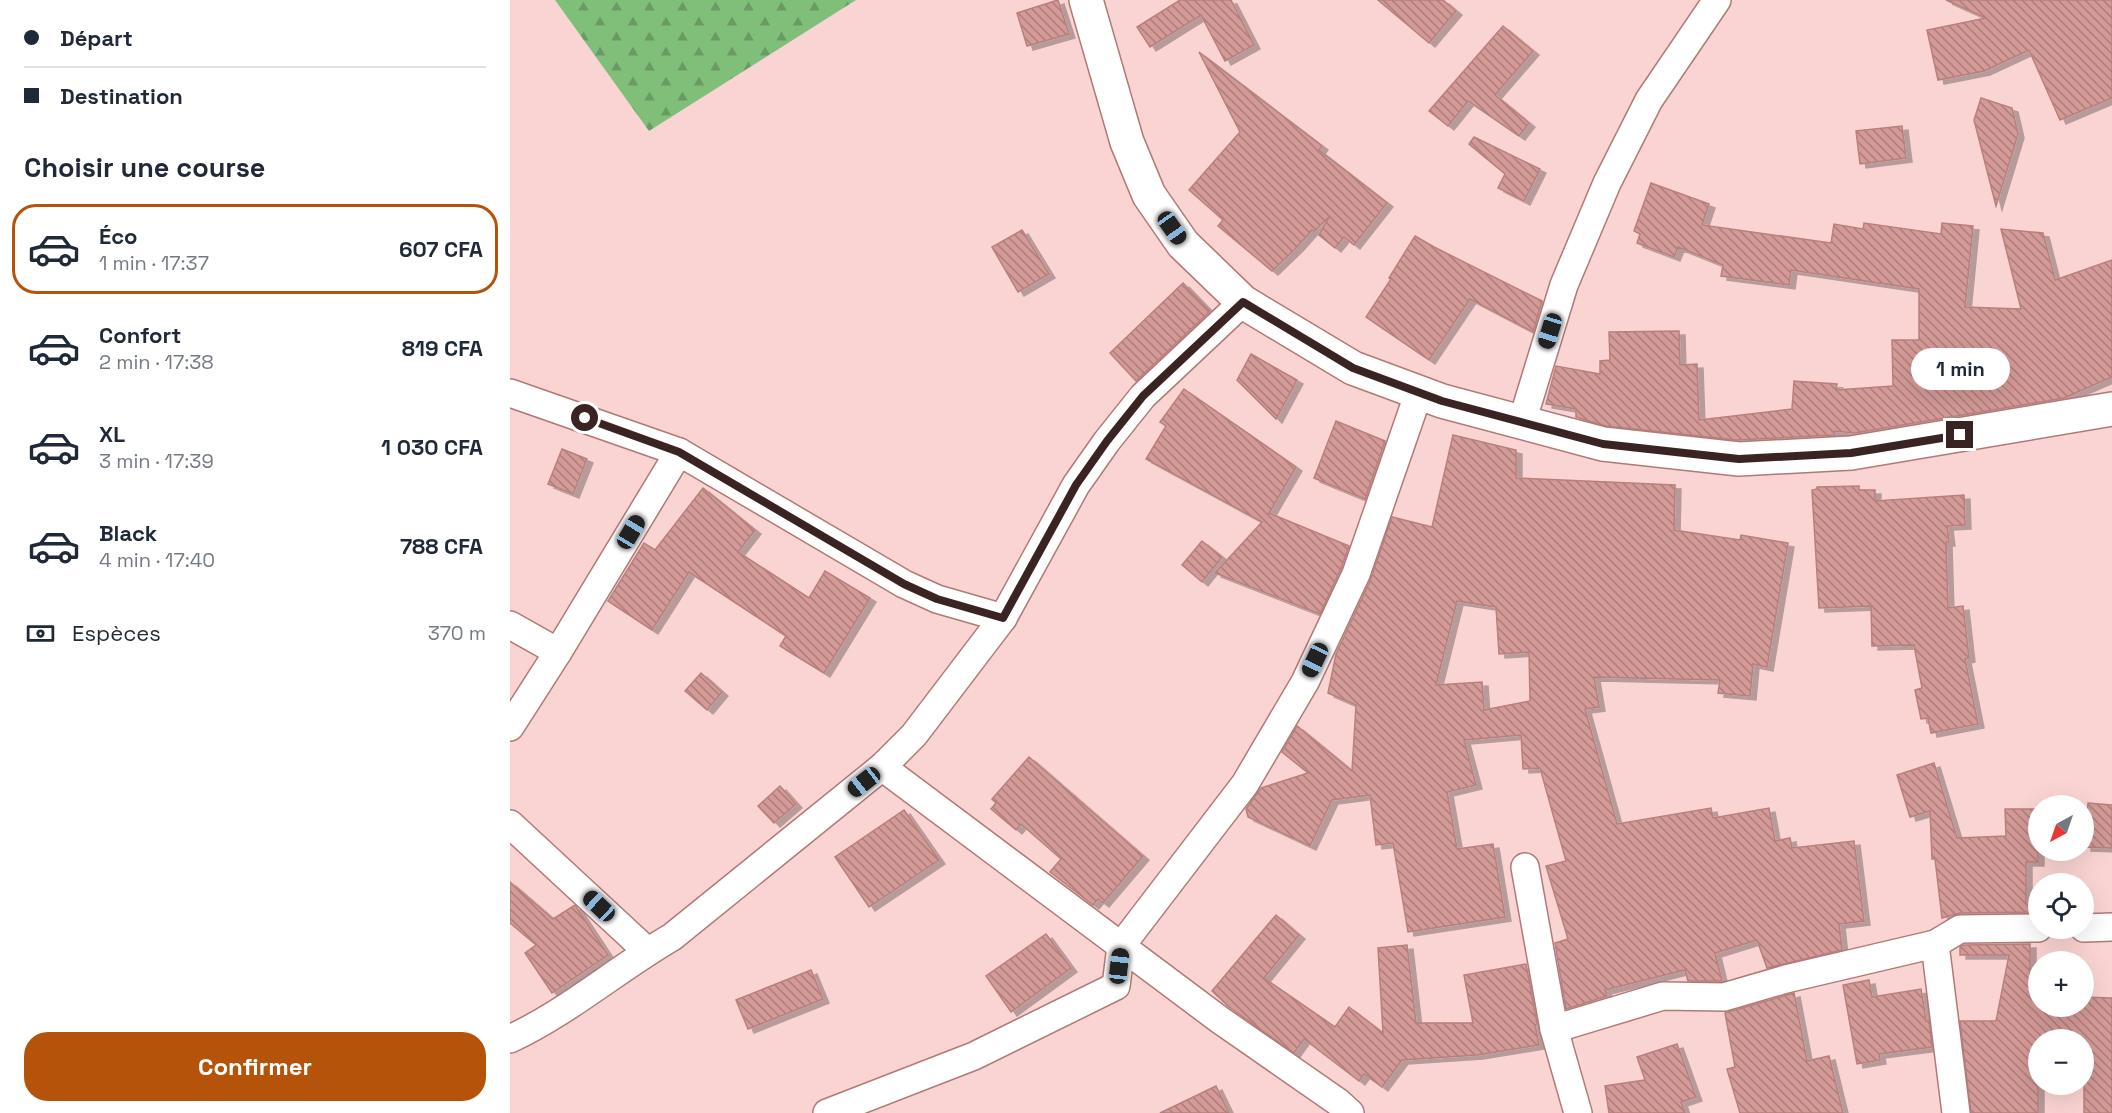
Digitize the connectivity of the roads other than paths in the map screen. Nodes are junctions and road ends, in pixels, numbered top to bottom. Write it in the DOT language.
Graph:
graph roads {
  1 [pos="1086,0"];
  2 [pos="1717,0"];
  3 [pos="1243,302"];
  4 [pos="1419,392"];
  5 [pos="510,393"];
  6 [pos="2112,409"];
  7 [pos="1522,422"];
  8 [pos="679,452"];
  9 [pos="1003,618"];
  10 [pos="510,626"];
  11 [pos="558,652"];
  12 [pos="510,727"];
  13 [pos="882,767"];
  14 [pos="510,824"];
  15 [pos="1525,867"];
  16 [pos="2112,927"];
  17 [pos="2028,928"];
  18 [pos="2094,928"];
  19 [pos="1935,944"];
  20 [pos="1121,946"];
  21 [pos="647,951"];
  22 [pos="1554,1029"];
  23 [pos="510,1039"];
  24 [pos="827,1113"];
  25 [pos="1350,1113"];
  26 [pos="1578,1113"];
  27 [pos="1956,1113"];
  1 -- 3 [label="street"];
  2 -- 7 [label="street"];
  3 -- 4 [label="street"];
  3 -- 9 [label="street"];
  4 -- 7 [label="street"];
  4 -- 20 [label="street"];
  5 -- 8 [label="street"];
  6 -- 7 [label="street"];
  8 -- 9 [label="street"];
  8 -- 11 [label="street"];
  9 -- 13 [label="street"];
  10 -- 11 [label="street"];
  11 -- 12 [label="street"];
  13 -- 20 [label="street"];
  13 -- 21 [label="street"];
  14 -- 21 [label="street"];
  15 -- 22 [label="street"];
  16 -- 18 [label="street"];
  17 -- 19 [label="street"];
  19 -- 22 [label="street"];
  19 -- 27 [label="street"];
  20 -- 24 [label="street"];
  20 -- 25 [label="street"];
  21 -- 23 [label="street"];
  22 -- 26 [label="street"];
}
